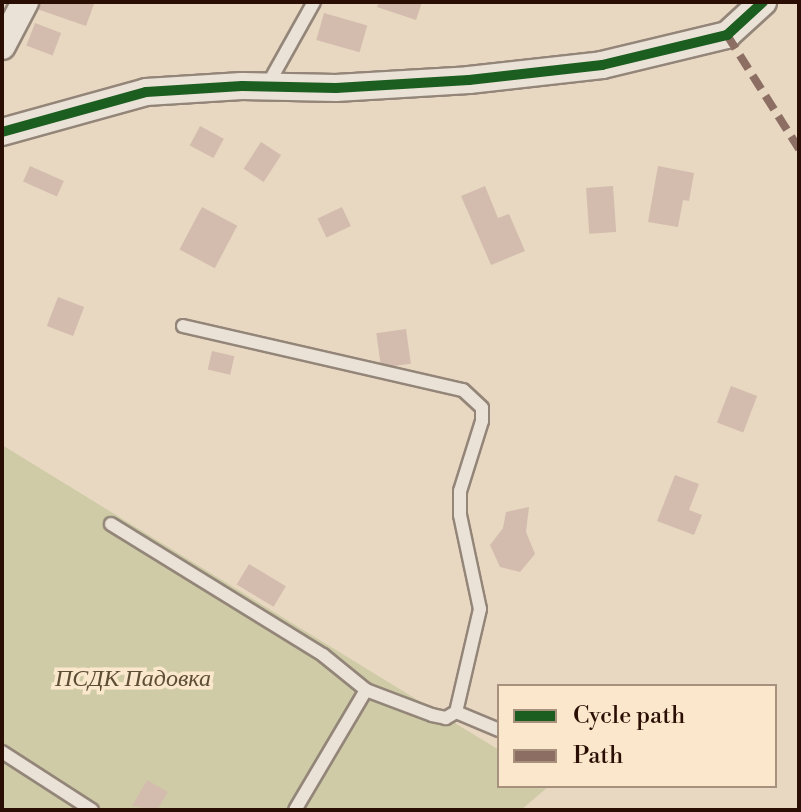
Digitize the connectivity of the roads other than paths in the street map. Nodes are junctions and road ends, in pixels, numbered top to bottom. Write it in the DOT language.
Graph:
graph roads {
  1 [pos="25,2"];
  2 [pos="314,2"];
  3 [pos="763,2"];
  4 [pos="2,46"];
  5 [pos="267,86"];
  6 [pos="2,132"];
  7 [pos="183,326"];
  8 [pos="111,524"];
  9 [pos="366,690"];
  10 [pos="456,712"];
  11 [pos="497,729"];
  12 [pos="2,752"];
  13 [pos="92,810"];
  14 [pos="295,810"];
  1 -- 4 [label="street"];
  2 -- 5 [label="lane"];
  3 -- 5 [label="street"];
  5 -- 6 [label="street"];
  7 -- 10 [label="lane"];
  8 -- 9 [label="lane"];
  9 -- 10 [label="lane"];
  9 -- 14 [label="lane"];
  10 -- 11 [label="lane"];
  12 -- 13 [label="lane"];
}
